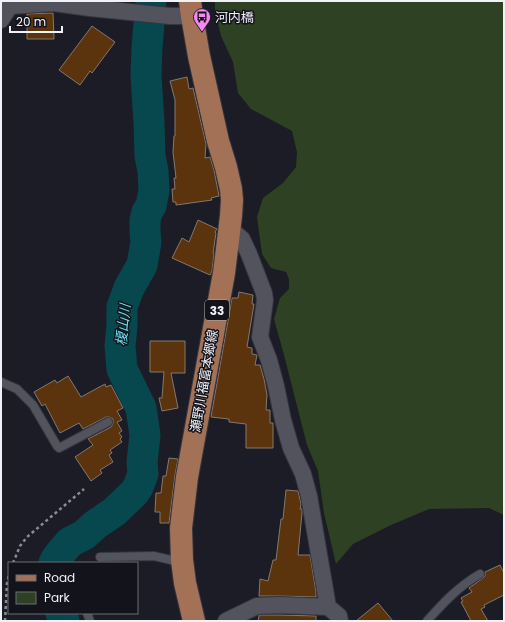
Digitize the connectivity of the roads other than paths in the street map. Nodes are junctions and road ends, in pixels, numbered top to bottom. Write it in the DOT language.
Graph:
graph roads {
  1 [pos="5,5"];
  2 [pos="191,8"];
  3 [pos="1,20"];
  4 [pos="230,228"];
  5 [pos="1,382"];
  6 [pos="108,422"];
  7 [pos="100,557"];
  8 [pos="183,566"];
  9 [pos="480,574"];
  10 [pos="328,607"];
  11 [pos="194,621"];
  12 [pos="226,621"];
  13 [pos="340,621"];
  14 [pos="427,621"];
  1 -- 2 [label="street"];
  1 -- 3 [label="street"];
  2 -- 4 [label="main road, 瀬野川福富本郷線 / 33"];
  4 -- 8 [label="main road, 瀬野川福富本郷線 / 33"];
  4 -- 10 [label="street"];
  5 -- 6 [label="lane"];
  7 -- 8 [label="lane"];
  8 -- 11 [label="main road, 瀬野川福富本郷線 / 33"];
  9 -- 14 [label="lane"];
  10 -- 12 [label="street"];
  10 -- 13 [label="street"];
}
